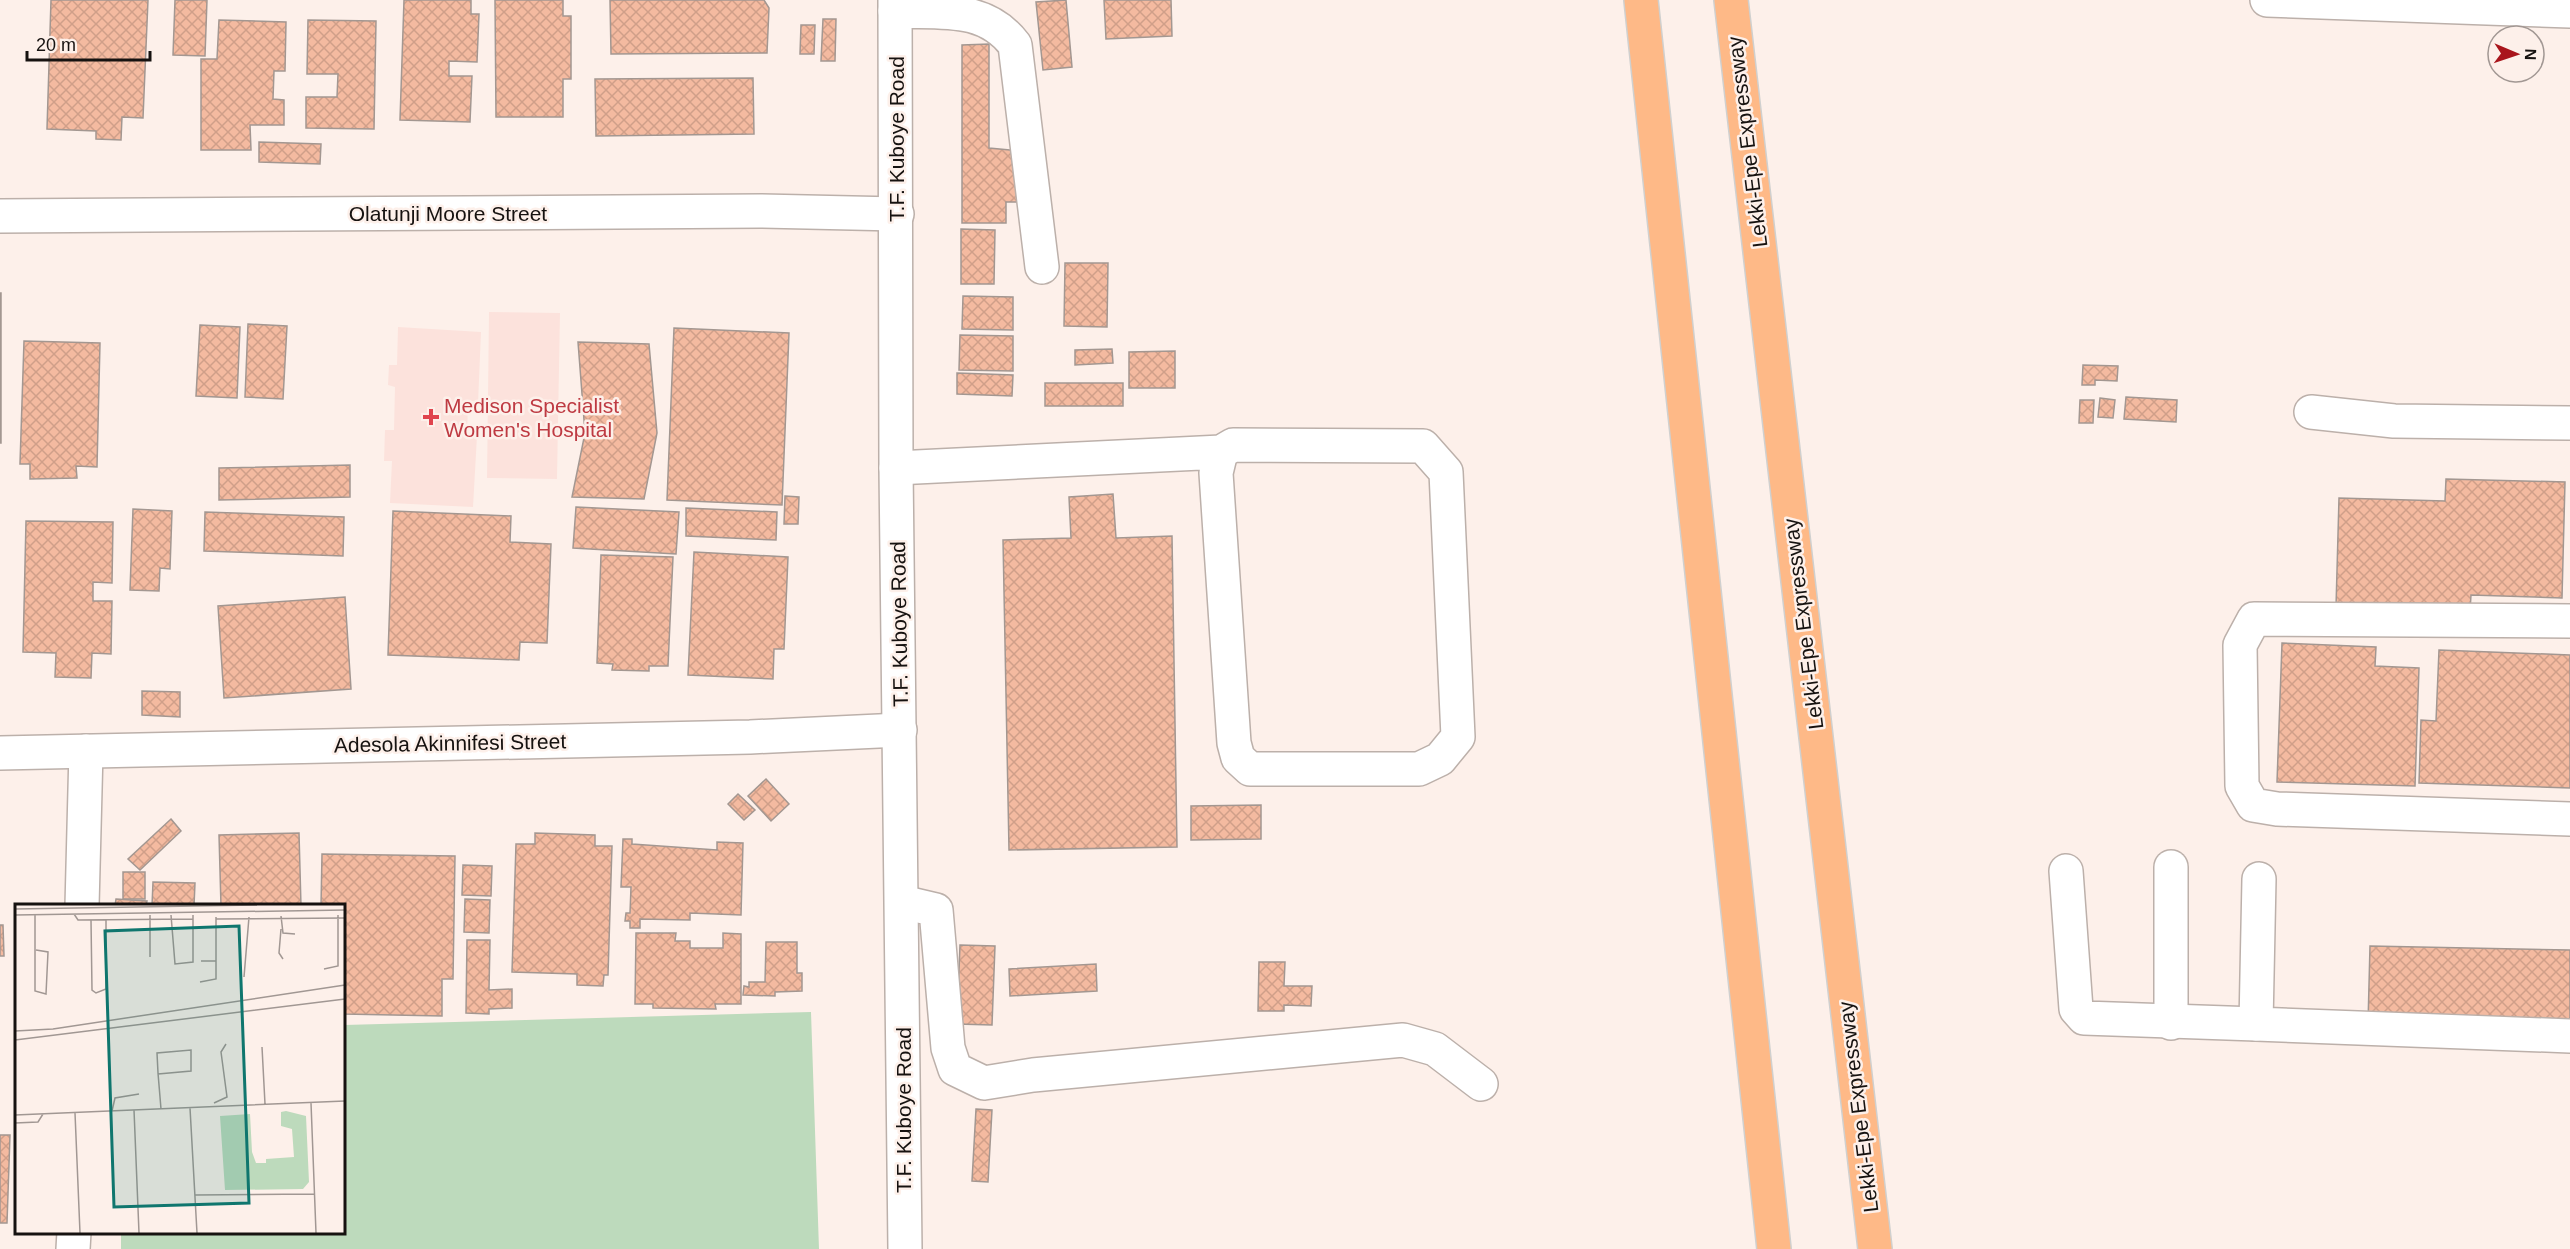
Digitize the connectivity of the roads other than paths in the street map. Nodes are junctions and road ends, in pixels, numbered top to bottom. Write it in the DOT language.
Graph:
graph roads {
  1 [pos="1641,0"];
  2 [pos="1731,0"];
  3 [pos="2267,0"];
  4 [pos="895,6"];
  5 [pos="2570,11"];
  6 [pos="897,214"];
  7 [pos="0,216"];
  8 [pos="1042,267"];
  9 [pos="2311,412"];
  10 [pos="2570,423"];
  11 [pos="1221,452"];
  12 [pos="896,468"];
  13 [pos="2570,621"];
  14 [pos="900,729"];
  15 [pos="86,751"];
  16 [pos="0,753"];
  17 [pos="2570,819"];
  18 [pos="2171,867"];
  19 [pos="2066,871"];
  20 [pos="2259,879"];
  21 [pos="902,903"];
  22 [pos="82,904"];
  23 [pos="2171,1023"];
  24 [pos="2256,1024"];
  25 [pos="2570,1036"];
  26 [pos="1481,1084"];
  27 [pos="74,1234"];
  28 [pos="73,1249"];
  29 [pos="904,1249"];
  30 [pos="1774,1249"];
  31 [pos="1875,1249"];
  1 -- 30 [label="highway"];
  2 -- 31 [label="highway, Lekki-Epe Expressway"];
  3 -- 5 [label="street"];
  4 -- 6 [label="street, T.F. Kuboye Road"];
  4 -- 8 [label="street"];
  6 -- 7 [label="street, Olatunji Moore Street"];
  6 -- 12 [label="street, T.F. Kuboye Road"];
  9 -- 10 [label="street"];
  11 -- 11 [label="street"];
  11 -- 12 [label="street"];
  12 -- 14 [label="street, T.F. Kuboye Road"];
  13 -- 17 [label="street"];
  14 -- 15 [label="street, Adesola Akinnifesi Street"];
  14 -- 21 [label="street, T.F. Kuboye Road"];
  15 -- 16 [label="street, Adesola Akinnifesi Street"];
  15 -- 22 [label="street"];
  18 -- 23 [label="street"];
  19 -- 23 [label="street"];
  20 -- 24 [label="street"];
  21 -- 26 [label="street"];
  21 -- 29 [label="street, T.F. Kuboye Road"];
  23 -- 24 [label="street"];
  24 -- 25 [label="street"];
  27 -- 28 [label="street"];
}
